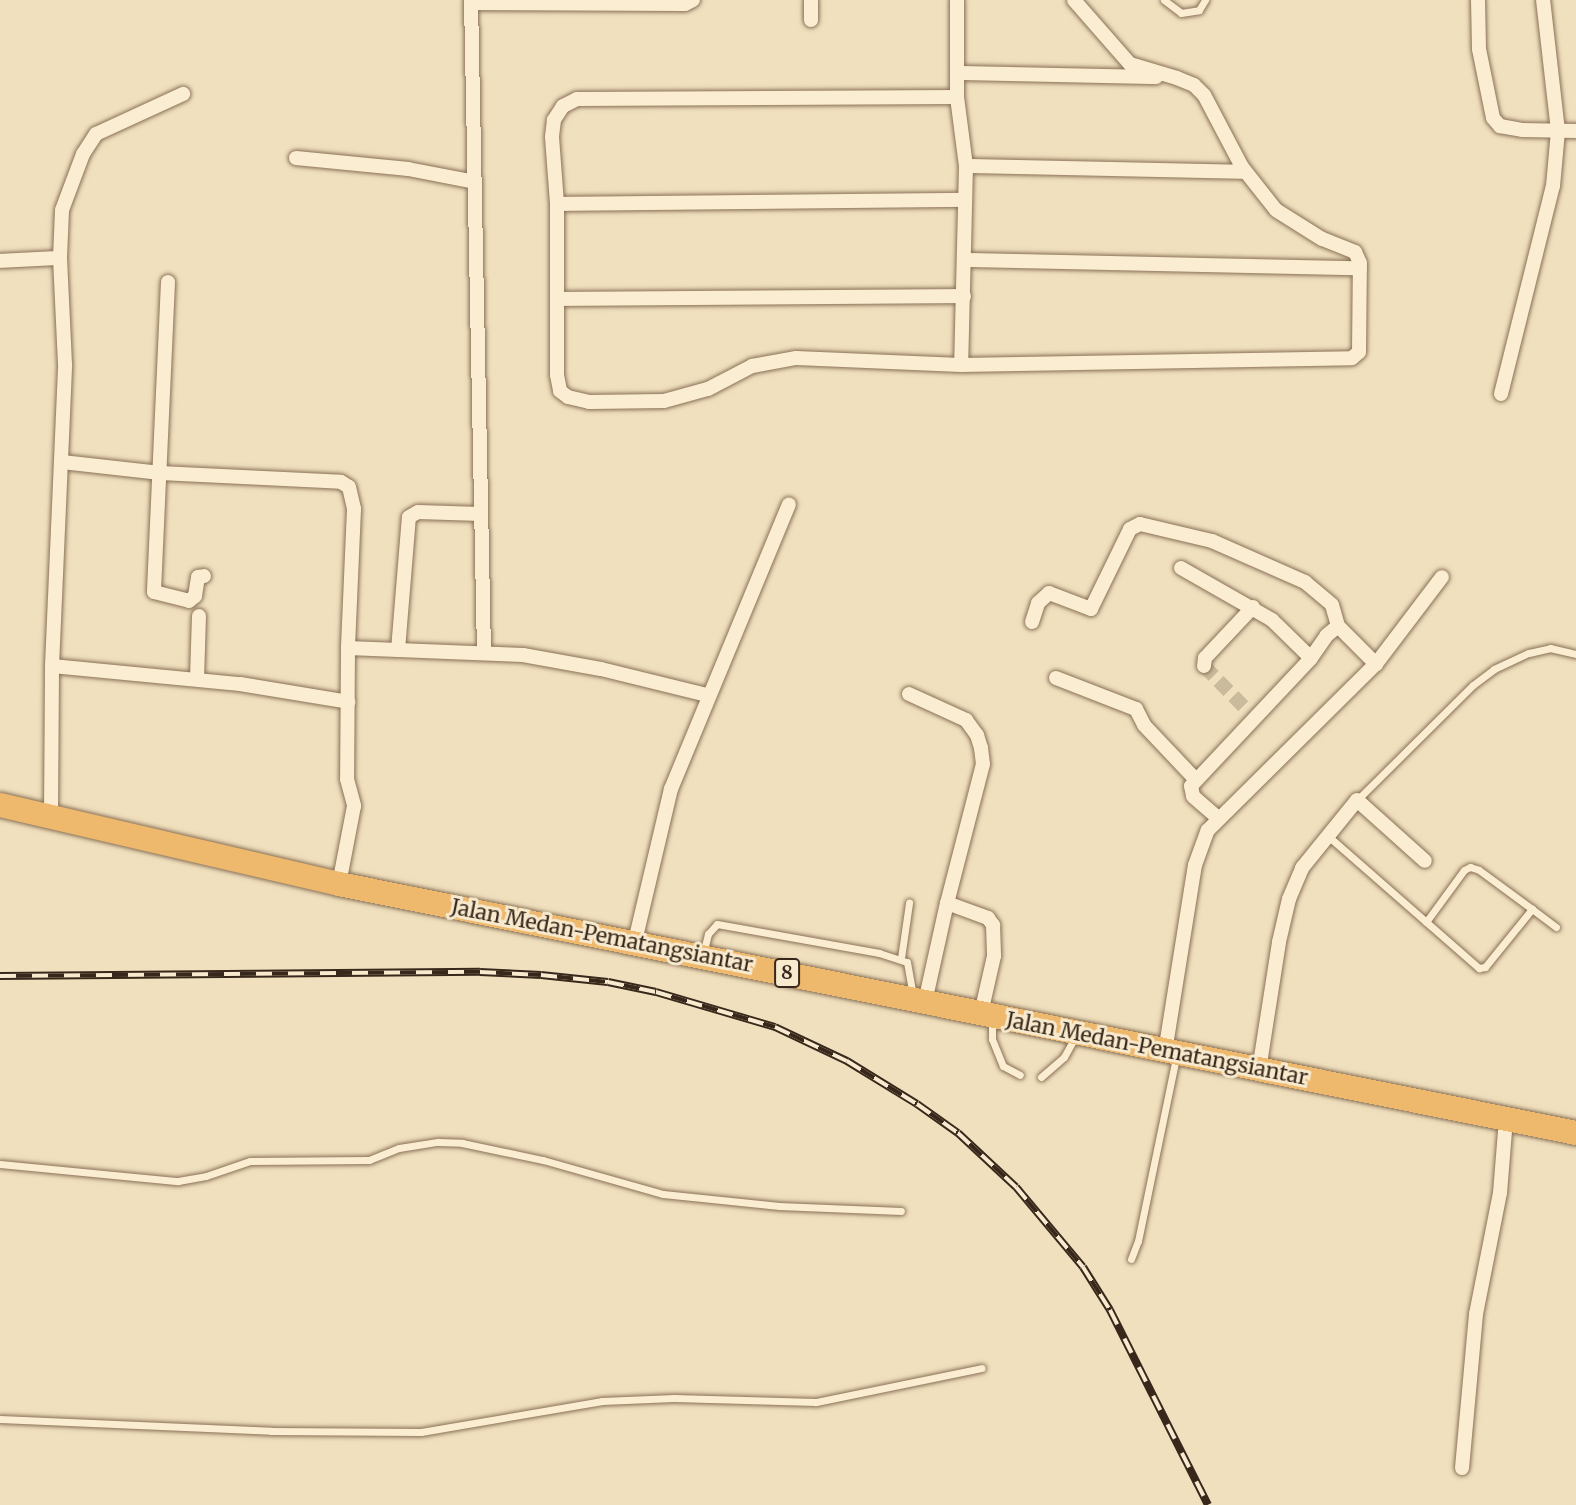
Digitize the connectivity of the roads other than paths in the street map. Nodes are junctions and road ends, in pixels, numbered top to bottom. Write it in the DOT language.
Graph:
graph roads {
  1 [pos="693,0"];
  2 [pos="811,0"];
  3 [pos="957,0"];
  4 [pos="1074,0"];
  5 [pos="1164,0"];
  6 [pos="1205,0"];
  7 [pos="1478,0"];
  8 [pos="1543,0"];
  9 [pos="471,1"];
  10 [pos="811,20"];
  11 [pos="957,73"];
  12 [pos="1177,78"];
  13 [pos="183,94"];
  14 [pos="957,97"];
  15 [pos="1558,131"];
  16 [pos="1576,131"];
  17 [pos="296,158"];
  18 [pos="966,166"];
  19 [pos="1245,172"];
  20 [pos="475,182"];
  21 [pos="965,200"];
  22 [pos="557,204"];
  23 [pos="60,258"];
  24 [pos="965,260"];
  25 [pos="0,261"];
  26 [pos="1360,268"];
  27 [pos="168,282"];
  28 [pos="964,296"];
  29 [pos="559,299"];
  30 [pos="961,365"];
  31 [pos="1501,394"];
  32 [pos="62,462"];
  33 [pos="160,473"];
  34 [pos="789,504"];
  35 [pos="481,514"];
  36 [pos="1181,568"];
  37 [pos="204,576"];
  38 [pos="1442,578"];
  39 [pos="1253,607"];
  40 [pos="199,616"];
  41 [pos="1032,622"];
  42 [pos="1338,625"];
  43 [pos="348,649"];
  44 [pos="398,650"];
  45 [pos="484,652"];
  46 [pos="1576,654"];
  47 [pos="1311,658"];
  48 [pos="1376,664"];
  49 [pos="52,666"];
  50 [pos="1204,666"];
  51 [pos="1056,678"];
  52 [pos="197,679"];
  53 [pos="909,694"];
  54 [pos="708,695"];
  55 [pos="349,702"];
  56 [pos="1195,779"];
  57 [pos="1357,800"];
  58 [pos="0,805"];
  59 [pos="51,815"];
  60 [pos="1218,818"];
  61 [pos="1328,836"];
  62 [pos="1425,861"];
  63 [pos="339,884"];
  64 [pos="909,903"];
  65 [pos="947,903"];
  66 [pos="1532,909"];
  67 [pos="1426,922"];
  68 [pos="1556,927"];
  69 [pos="635,941"];
  70 [pos="702,955"];
  71 [pos="901,958"];
  72 [pos="919,1000"];
  73 [pos="986,1014"];
  74 [pos="1077,1033"];
  75 [pos="1171,1053"];
  76 [pos="1259,1070"];
  77 [pos="1020,1075"];
  78 [pos="1041,1077"];
  79 [pos="1506,1118"];
  80 [pos="1576,1133"];
  81 [pos="0,1164"];
  82 [pos="901,1211"];
  83 [pos="1131,1259"];
  84 [pos="982,1368"];
  85 [pos="0,1419"];
  86 [pos="1462,1468"];
  1 -- 9 [label="street"];
  2 -- 10 [label="street"];
  3 -- 11 [label="street"];
  4 -- 12 [label="street"];
  5 -- 6 [label="lane"];
  7 -- 15 [label="street"];
  8 -- 15 [label="street"];
  9 -- 20 [label="street"];
  11 -- 12 [label="street"];
  11 -- 14 [label="street"];
  12 -- 19 [label="street"];
  13 -- 23 [label="street"];
  14 -- 18 [label="street"];
  14 -- 22 [label="street"];
  15 -- 16 [label="street"];
  15 -- 31 [label="street"];
  17 -- 20 [label="street"];
  18 -- 19 [label="street"];
  18 -- 21 [label="street"];
  19 -- 26 [label="street"];
  20 -- 35 [label="street"];
  21 -- 22 [label="street"];
  21 -- 24 [label="street"];
  22 -- 29 [label="street"];
  23 -- 25 [label="street"];
  23 -- 32 [label="street"];
  24 -- 26 [label="street"];
  24 -- 28 [label="street"];
  26 -- 30 [label="street"];
  27 -- 33 [label="street"];
  28 -- 29 [label="street"];
  28 -- 30 [label="street"];
  29 -- 30 [label="street"];
  32 -- 33 [label="street"];
  32 -- 49 [label="street"];
  33 -- 37 [label="street"];
  33 -- 43 [label="street"];
  34 -- 54 [label="street"];
  35 -- 44 [label="street"];
  35 -- 45 [label="street"];
  36 -- 39 [label="street"];
  38 -- 48 [label="street"];
  39 -- 47 [label="street"];
  39 -- 50 [label="street"];
  40 -- 52 [label="street"];
  41 -- 42 [label="street"];
  42 -- 47 [label="street"];
  42 -- 48 [label="street"];
  43 -- 44 [label="street"];
  43 -- 55 [label="street"];
  44 -- 45 [label="street"];
  45 -- 54 [label="street"];
  46 -- 57 [label="lane"];
  47 -- 56 [label="street"];
  48 -- 60 [label="street"];
  49 -- 52 [label="street"];
  49 -- 59 [label="street"];
  51 -- 56 [label="street"];
  52 -- 55 [label="street"];
  53 -- 65 [label="street"];
  54 -- 69 [label="street"];
  55 -- 63 [label="street"];
  56 -- 60 [label="street"];
  57 -- 61 [label="street"];
  57 -- 62 [label="street"];
  58 -- 59 [label="highway, Jalan Medan-Pematangsiantar / 8"];
  59 -- 63 [label="highway, Jalan Medan-Pematangsiantar / 8"];
  60 -- 75 [label="street"];
  61 -- 67 [label="lane"];
  61 -- 76 [label="street"];
  63 -- 69 [label="highway, Jalan Medan-Pematangsiantar / 8"];
  64 -- 71 [label="lane"];
  65 -- 72 [label="street"];
  65 -- 73 [label="street"];
  66 -- 67 [label="lane"];
  66 -- 67 [label="lane"];
  66 -- 68 [label="lane"];
  69 -- 70 [label="highway, Jalan Medan-Pematangsiantar / 8"];
  70 -- 71 [label="lane"];
  70 -- 72 [label="highway, Jalan Medan-Pematangsiantar / 8"];
  71 -- 72 [label="lane"];
  72 -- 73 [label="highway, Jalan Medan-Pematangsiantar / 8"];
  73 -- 74 [label="highway, Jalan Medan-Pematangsiantar / 8"];
  73 -- 77 [label="lane"];
  74 -- 75 [label="highway, Jalan Medan-Pematangsiantar / 8"];
  74 -- 78 [label="lane"];
  75 -- 76 [label="highway, Jalan Medan-Pematangsiantar / 8"];
  75 -- 83 [label="lane"];
  76 -- 79 [label="highway, Jalan Medan-Pematangsiantar / 8"];
  79 -- 80 [label="highway, Jalan Medan-Pematangsiantar / 8"];
  79 -- 86 [label="street"];
  81 -- 82 [label="lane"];
  84 -- 85 [label="lane"];
}
